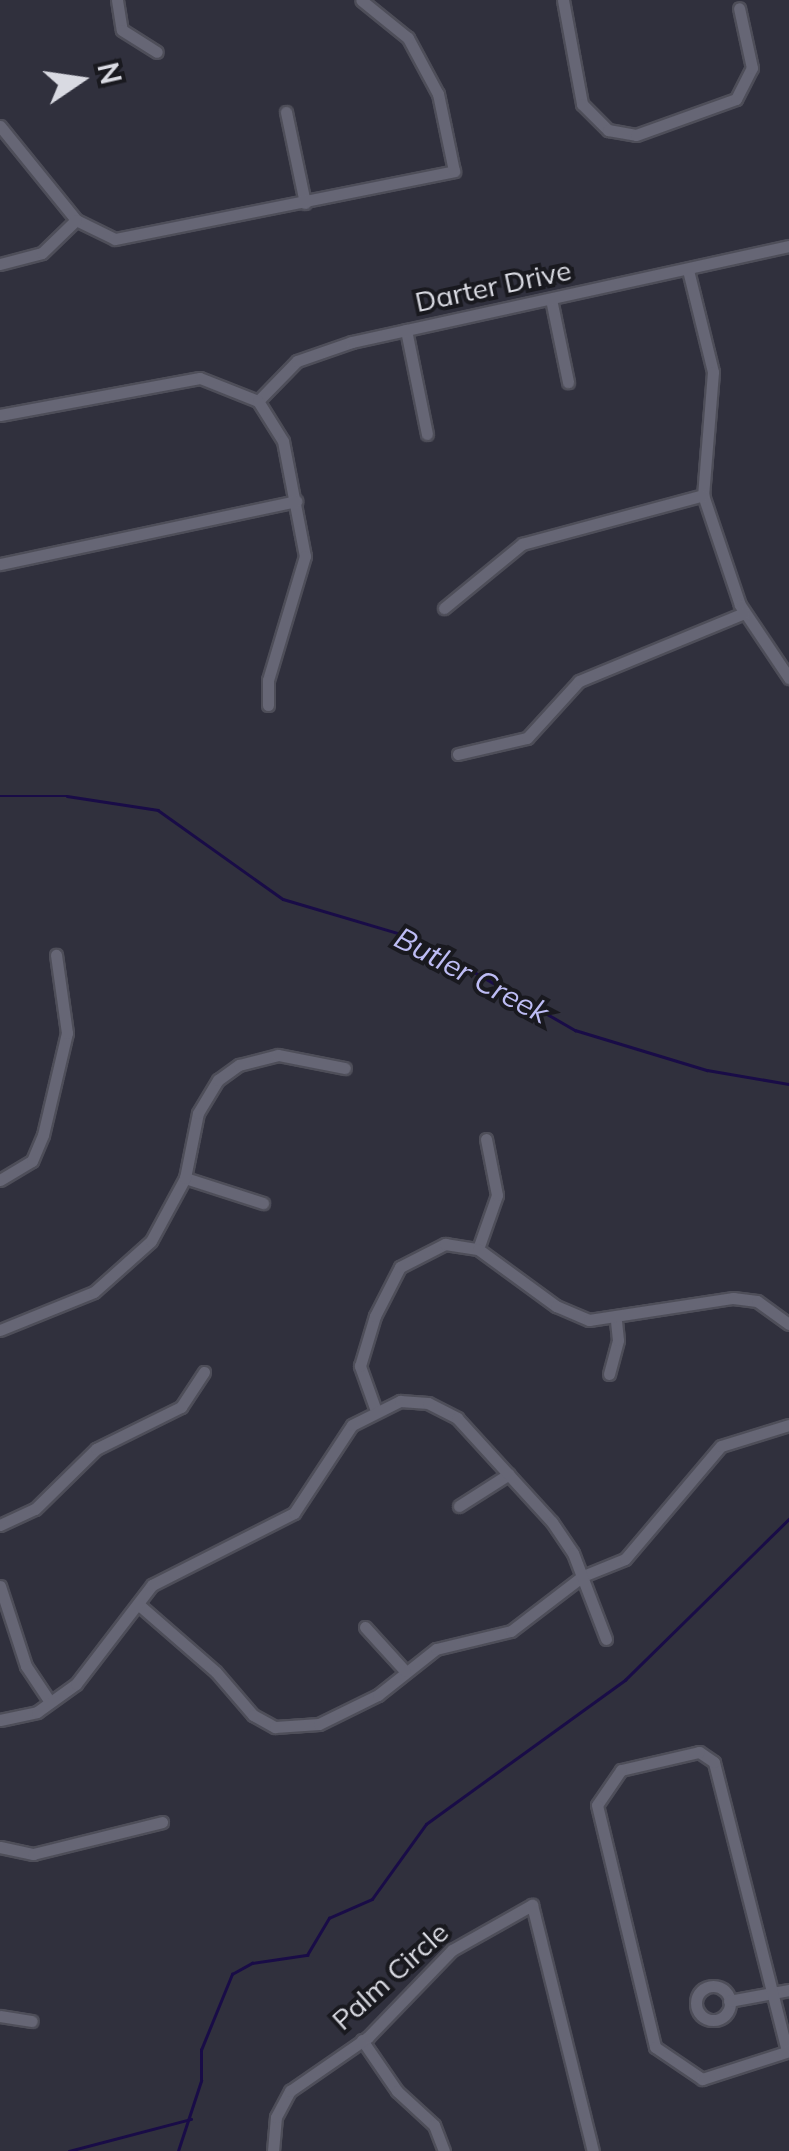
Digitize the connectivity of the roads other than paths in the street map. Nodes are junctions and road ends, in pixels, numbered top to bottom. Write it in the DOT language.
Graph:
graph roads {
  1 [pos="117,0"];
  2 [pos="361,0"];
  3 [pos="563,0"];
  4 [pos="739,8"];
  5 [pos="157,52"];
  6 [pos="286,112"];
  7 [pos="0,126"];
  8 [pos="305,202"];
  9 [pos="76,220"];
  10 [pos="789,246"];
  11 [pos="0,264"];
  12 [pos="688,270"];
  13 [pos="551,299"];
  14 [pos="406,330"];
  15 [pos="568,382"];
  16 [pos="258,401"];
  17 [pos="0,415"];
  18 [pos="427,434"];
  19 [pos="703,495"];
  20 [pos="296,501"];
  21 [pos="0,564"];
  22 [pos="444,608"];
  23 [pos="744,614"];
  24 [pos="789,678"];
  25 [pos="268,705"];
  26 [pos="458,754"];
  27 [pos="56,955"];
  28 [pos="345,1068"];
  29 [pos="486,1139"];
  30 [pos="185,1178"];
  31 [pos="0,1180"];
  32 [pos="263,1204"];
  33 [pos="478,1248"];
  34 [pos="616,1320"];
  35 [pos="789,1324"];
  36 [pos="0,1330"];
  37 [pos="204,1372"];
  38 [pos="608,1374"];
  39 [pos="376,1408"];
  40 [pos="789,1425"];
  41 [pos="509,1474"];
  42 [pos="459,1506"];
  43 [pos="0,1525"];
  44 [pos="583,1576"];
  45 [pos="0,1586"];
  46 [pos="138,1604"];
  47 [pos="365,1627"];
  48 [pos="606,1638"];
  49 [pos="405,1670"];
  50 [pos="50,1702"];
  51 [pos="0,1720"];
  52 [pos="162,1822"];
  53 [pos="0,1847"];
  54 [pos="789,1990"];
  55 [pos="772,1993"];
  56 [pos="729,2001"];
  57 [pos="0,2016"];
  58 [pos="32,2020"];
  59 [pos="362,2040"];
  60 [pos="788,2051"];
  61 [pos="273,2151"];
  62 [pos="444,2151"];
  63 [pos="593,2151"];
  1 -- 5 [label="street"];
  2 -- 8 [label="street"];
  3 -- 4 [label="street"];
  6 -- 8 [label="street"];
  7 -- 9 [label="street"];
  8 -- 9 [label="street"];
  9 -- 11 [label="street"];
  10 -- 12 [label="street, Darter Drive"];
  12 -- 13 [label="street, Darter Drive"];
  12 -- 19 [label="street"];
  13 -- 14 [label="street, Darter Drive"];
  13 -- 15 [label="street"];
  14 -- 16 [label="street, Darter Drive"];
  14 -- 18 [label="street"];
  16 -- 17 [label="street"];
  16 -- 20 [label="street"];
  19 -- 22 [label="street"];
  19 -- 23 [label="street"];
  20 -- 21 [label="street"];
  20 -- 25 [label="street"];
  23 -- 24 [label="street"];
  23 -- 26 [label="street"];
  27 -- 31 [label="street"];
  28 -- 30 [label="street"];
  29 -- 33 [label="street"];
  30 -- 32 [label="street"];
  30 -- 36 [label="street"];
  33 -- 34 [label="street"];
  33 -- 39 [label="street"];
  34 -- 35 [label="street"];
  34 -- 38 [label="street"];
  37 -- 43 [label="street"];
  39 -- 41 [label="street"];
  39 -- 46 [label="street"];
  40 -- 44 [label="street"];
  41 -- 42 [label="street"];
  41 -- 44 [label="street"];
  44 -- 48 [label="street"];
  44 -- 49 [label="street"];
  45 -- 50 [label="street"];
  46 -- 49 [label="street"];
  46 -- 50 [label="street"];
  47 -- 49 [label="street"];
  50 -- 51 [label="street"];
  52 -- 53 [label="street"];
  54 -- 55 [label="street"];
  55 -- 56 [label="street"];
  55 -- 60 [label="street"];
  55 -- 60 [label="street"];
  57 -- 58 [label="street"];
  59 -- 61 [label="street, Palm Circle"];
  59 -- 62 [label="street"];
  59 -- 63 [label="street, Palm Circle"];
}
